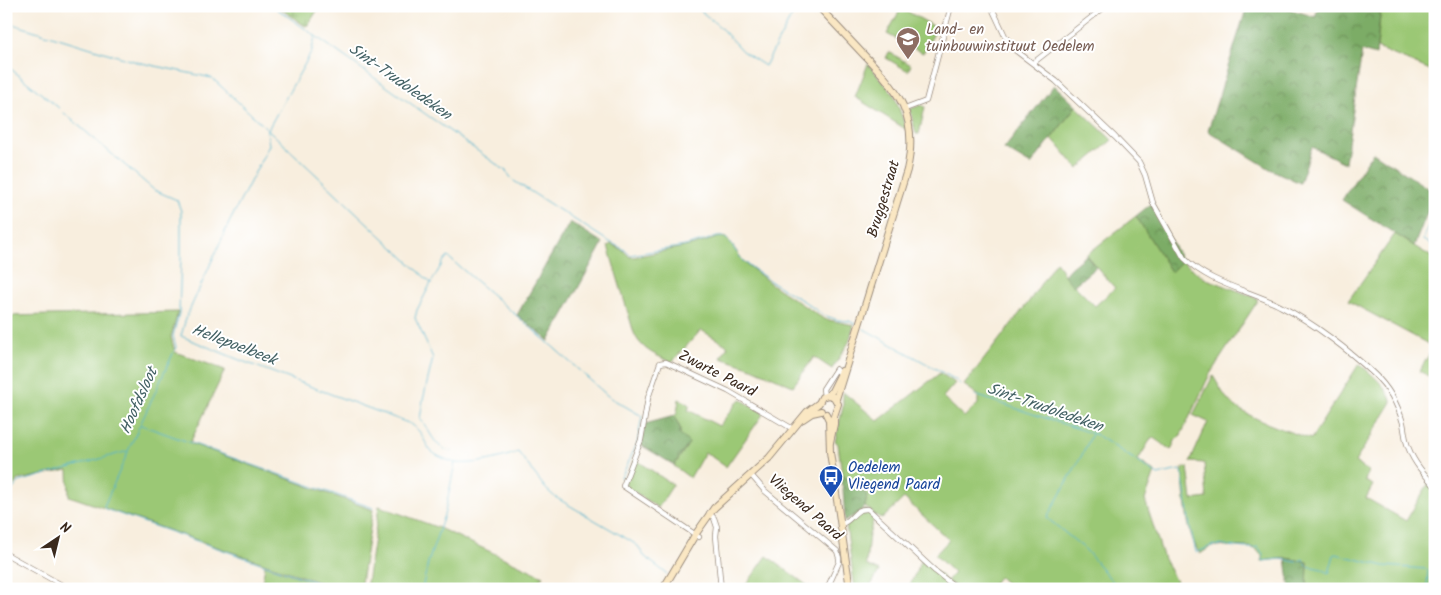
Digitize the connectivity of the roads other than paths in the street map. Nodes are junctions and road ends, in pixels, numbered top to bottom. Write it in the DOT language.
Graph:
graph roads {
  1 [pos="818,6"];
  2 [pos="951,6"];
  3 [pos="991,6"];
  4 [pos="1106,6"];
  5 [pos="1033,63"];
  6 [pos="905,109"];
  7 [pos="842,374"];
  8 [pos="826,396"];
  9 [pos="836,399"];
  10 [pos="818,403"];
  11 [pos="835,412"];
  12 [pos="824,413"];
  13 [pos="802,419"];
  14 [pos="793,429"];
  15 [pos="830,442"];
  16 [pos="751,475"];
  17 [pos="1435,486"];
  18 [pos="710,514"];
  19 [pos="841,524"];
  20 [pos="697,536"];
  21 [pos="6,554"];
  22 [pos="69,589"];
  23 [pos="663,589"];
  24 [pos="720,589"];
  25 [pos="827,589"];
  26 [pos="850,589"];
  27 [pos="958,589"];
  1 -- 6 [label="main road, Bruggestraat"];
  2 -- 6 [label="street"];
  3 -- 5 [label="street"];
  4 -- 5 [label="street"];
  5 -- 17 [label="street"];
  6 -- 7 [label="main road, Bruggestraat"];
  7 -- 8 [label="main road, Bruggestraat"];
  7 -- 9 [label="main road, Bruggestraat"];
  8 -- 9 [label="main road"];
  8 -- 10 [label="main road"];
  9 -- 11 [label="main road"];
  10 -- 12 [label="main road"];
  10 -- 13 [label="main road"];
  11 -- 12 [label="main road"];
  11 -- 15 [label="main road"];
  12 -- 13 [label="main road"];
  12 -- 15 [label="main road"];
  13 -- 14 [label="main road"];
  14 -- 16 [label="main road"];
  14 -- 20 [label="street, Zwarte Paard"];
  15 -- 19 [label="main road"];
  16 -- 18 [label="main road"];
  16 -- 25 [label="street, Vliegend Paard"];
  18 -- 20 [label="main road"];
  18 -- 24 [label="street"];
  19 -- 26 [label="main road"];
  19 -- 27 [label="street"];
  20 -- 23 [label="main road"];
  21 -- 22 [label="street"];
}
